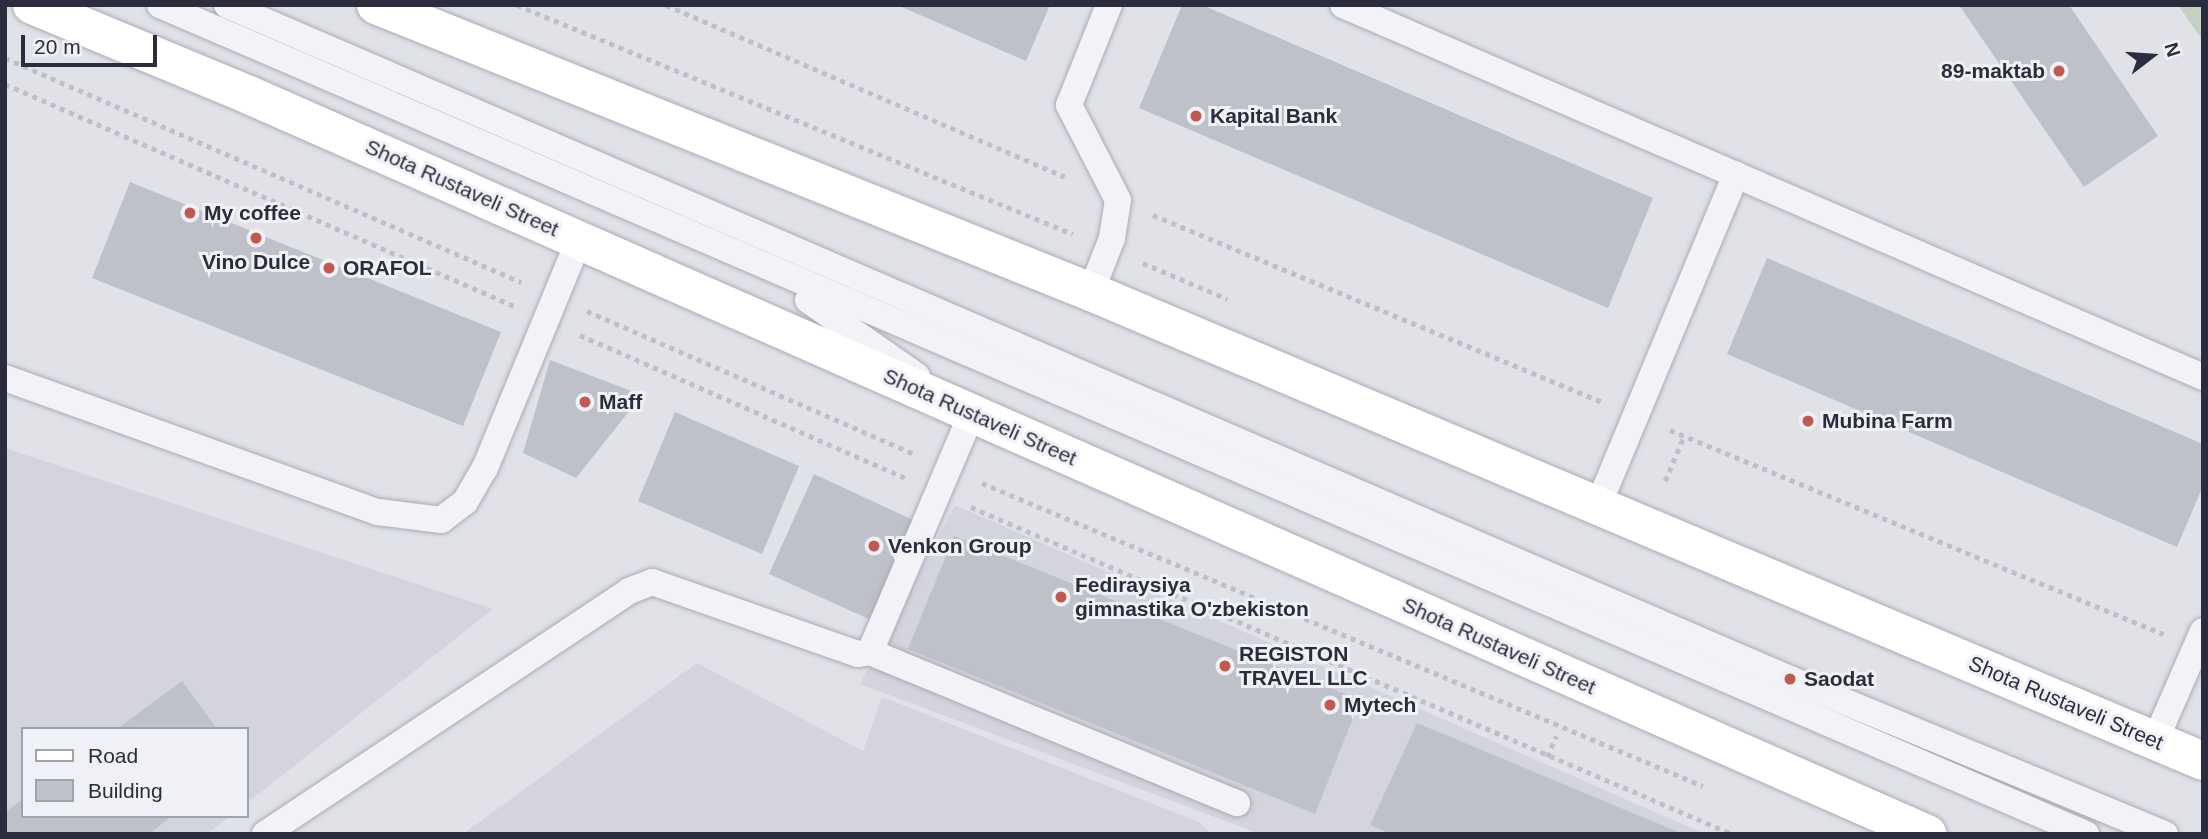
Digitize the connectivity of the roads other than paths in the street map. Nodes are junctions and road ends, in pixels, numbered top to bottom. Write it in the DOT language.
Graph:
graph roads {
  1 [pos="32,5"];
  2 [pos="160,5"];
  3 [pos="227,5"];
  4 [pos="376,5"];
  5 [pos="1109,5"];
  6 [pos="1343,5"];
  7 [pos="1736,175"];
  8 [pos="579,240"];
  9 [pos="757,266"];
  10 [pos="1091,292"];
  11 [pos="2203,377"];
  12 [pos="5,378"];
  13 [pos="972,413"];
  14 [pos="1598,506"];
  15 [pos="2199,639"];
  16 [pos="870,652"];
  17 [pos="2155,741"];
  18 [pos="2203,761"];
  19 [pos="1237,803"];
  20 [pos="265,834"];
  21 [pos="1927,834"];
  22 [pos="2086,834"];
  23 [pos="2165,834"];
  1 -- 8 [label="main road, Shota Rustaveli Street"];
  2 -- 9 [label="lane"];
  3 -- 23 [label="lane"];
  4 -- 10 [label="main road, Shota Rustaveli Street"];
  5 -- 10 [label="lane"];
  6 -- 7 [label="lane"];
  7 -- 11 [label="lane"];
  7 -- 14 [label="lane"];
  8 -- 12 [label="lane"];
  8 -- 13 [label="main road, Shota Rustaveli Street"];
  9 -- 13 [label="lane"];
  9 -- 22 [label="lane"];
  10 -- 14 [label="main road, Shota Rustaveli Street"];
  13 -- 16 [label="lane"];
  13 -- 21 [label="main road, Shota Rustaveli Street"];
  14 -- 17 [label="main road, Shota Rustaveli Street"];
  15 -- 17 [label="lane"];
  16 -- 19 [label="lane"];
  16 -- 20 [label="lane"];
  17 -- 18 [label="main road, Shota Rustaveli Street"];
}
